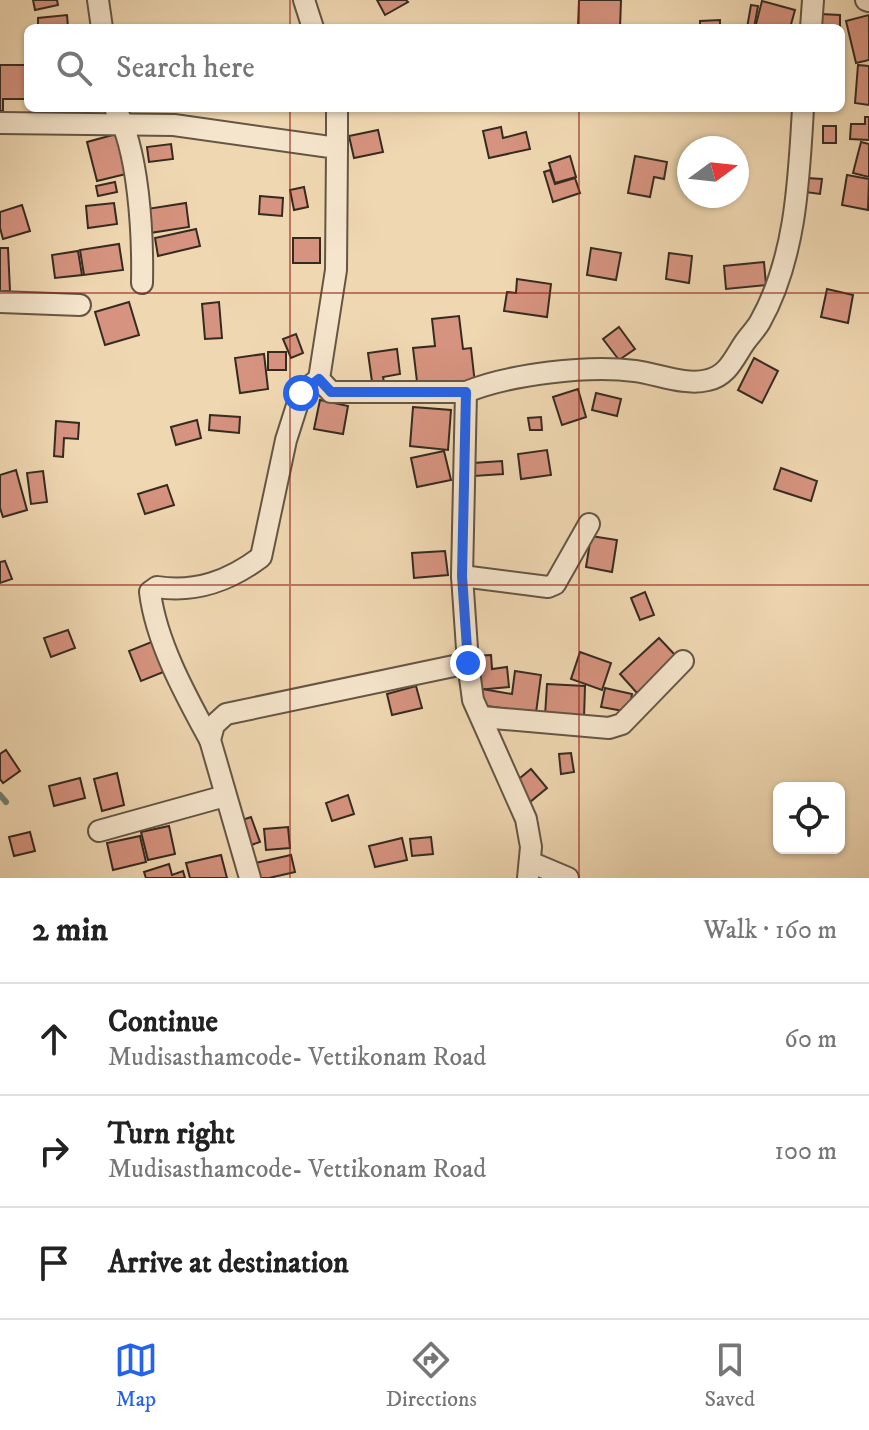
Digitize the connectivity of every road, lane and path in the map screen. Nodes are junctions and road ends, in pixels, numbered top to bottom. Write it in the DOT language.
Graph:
graph roads {
  1 [pos="98,0"];
  2 [pos="813,0"];
  3 [pos="101,24"];
  4 [pos="811,24"];
  5 [pos="117,112"];
  6 [pos="337,112"];
  7 [pos="803,112"];
  8 [pos="0,123"];
  9 [pos="126,127"];
  10 [pos="337,148"];
  11 [pos="142,283"];
  12 [pos="0,302"];
  13 [pos="80,305"];
  14 [pos="319,379"];
  15 [pos="466,392"];
  16 [pos="589,524"];
  17 [pos="462,576"];
  18 [pos="683,661"];
  19 [pos="468,663"];
  20 [pos="481,717"];
  21 [pos="210,740"];
  22 [pos="225,796"];
  23 [pos="99,831"];
  24 [pos="529,870"];
  25 [pos="250,878"];
  26 [pos="568,878"];
  1 -- 3 [label="street"];
  2 -- 4 [label="street"];
  5 -- 9 [label="street"];
  6 -- 10 [label="street"];
  7 -- 15 [label="street"];
  8 -- 9 [label="street"];
  9 -- 10 [label="street"];
  9 -- 11 [label="street"];
  10 -- 14 [label="street"];
  12 -- 13 [label="street"];
  14 -- 15 [label="street"];
  14 -- 21 [label="street"];
  15 -- 17 [label="street"];
  16 -- 17 [label="street"];
  17 -- 19 [label="street"];
  18 -- 20 [label="street"];
  19 -- 20 [label="street"];
  19 -- 21 [label="street"];
  20 -- 24 [label="street"];
  21 -- 22 [label="street"];
  22 -- 23 [label="street"];
  22 -- 25 [label="street"];
  24 -- 26 [label="street"];
}
